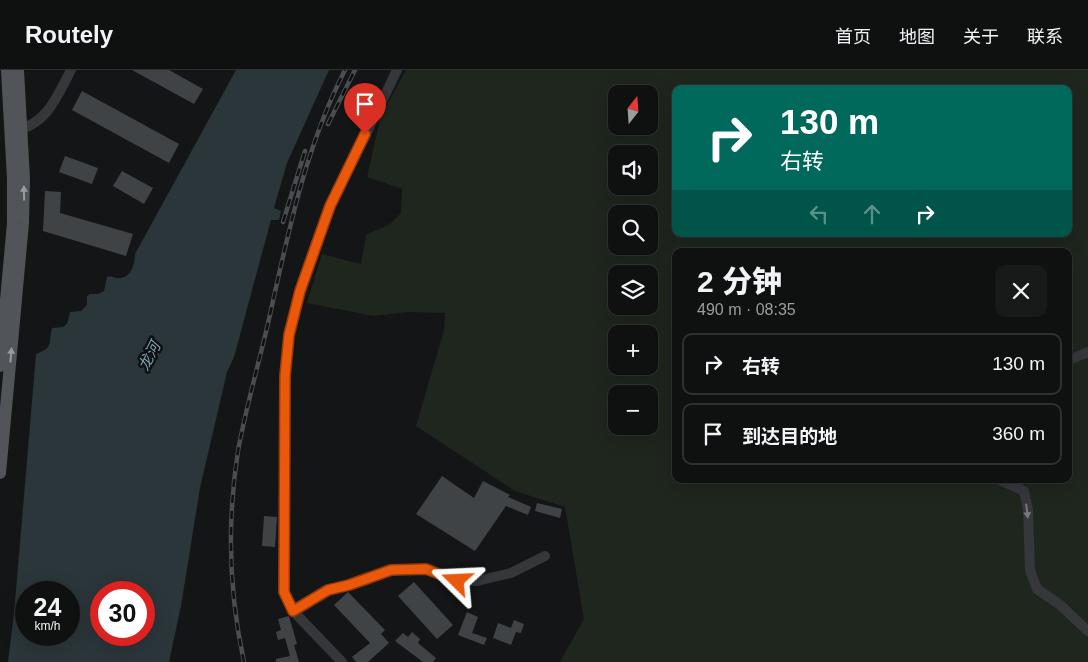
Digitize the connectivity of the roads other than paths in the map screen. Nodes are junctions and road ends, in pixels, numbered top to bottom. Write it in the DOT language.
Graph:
graph roads {
  1 [pos="7,70"];
  2 [pos="18,70"];
  3 [pos="71,70"];
  4 [pos="397,70"];
  5 [pos="16,130"];
  6 [pos="1088,352"];
  7 [pos="1072,359"];
  8 [pos="0,366"];
  9 [pos="0,473"];
  10 [pos="1007,483"];
  11 [pos="545,556"];
  12 [pos="293,611"];
  13 [pos="1088,631"];
  14 [pos="342,662"];
  1 -- 5 [label="main road"];
  2 -- 5 [label="main road"];
  3 -- 5 [label="street"];
  4 -- 12 [label="street"];
  5 -- 8 [label="main road"];
  9 -- 5 [label="main road, one-way"];
  6 -- 7 [label="street"];
  10 -- 13 [label="street, one-way"];
  11 -- 12 [label="street"];
  12 -- 14 [label="street"];
}
